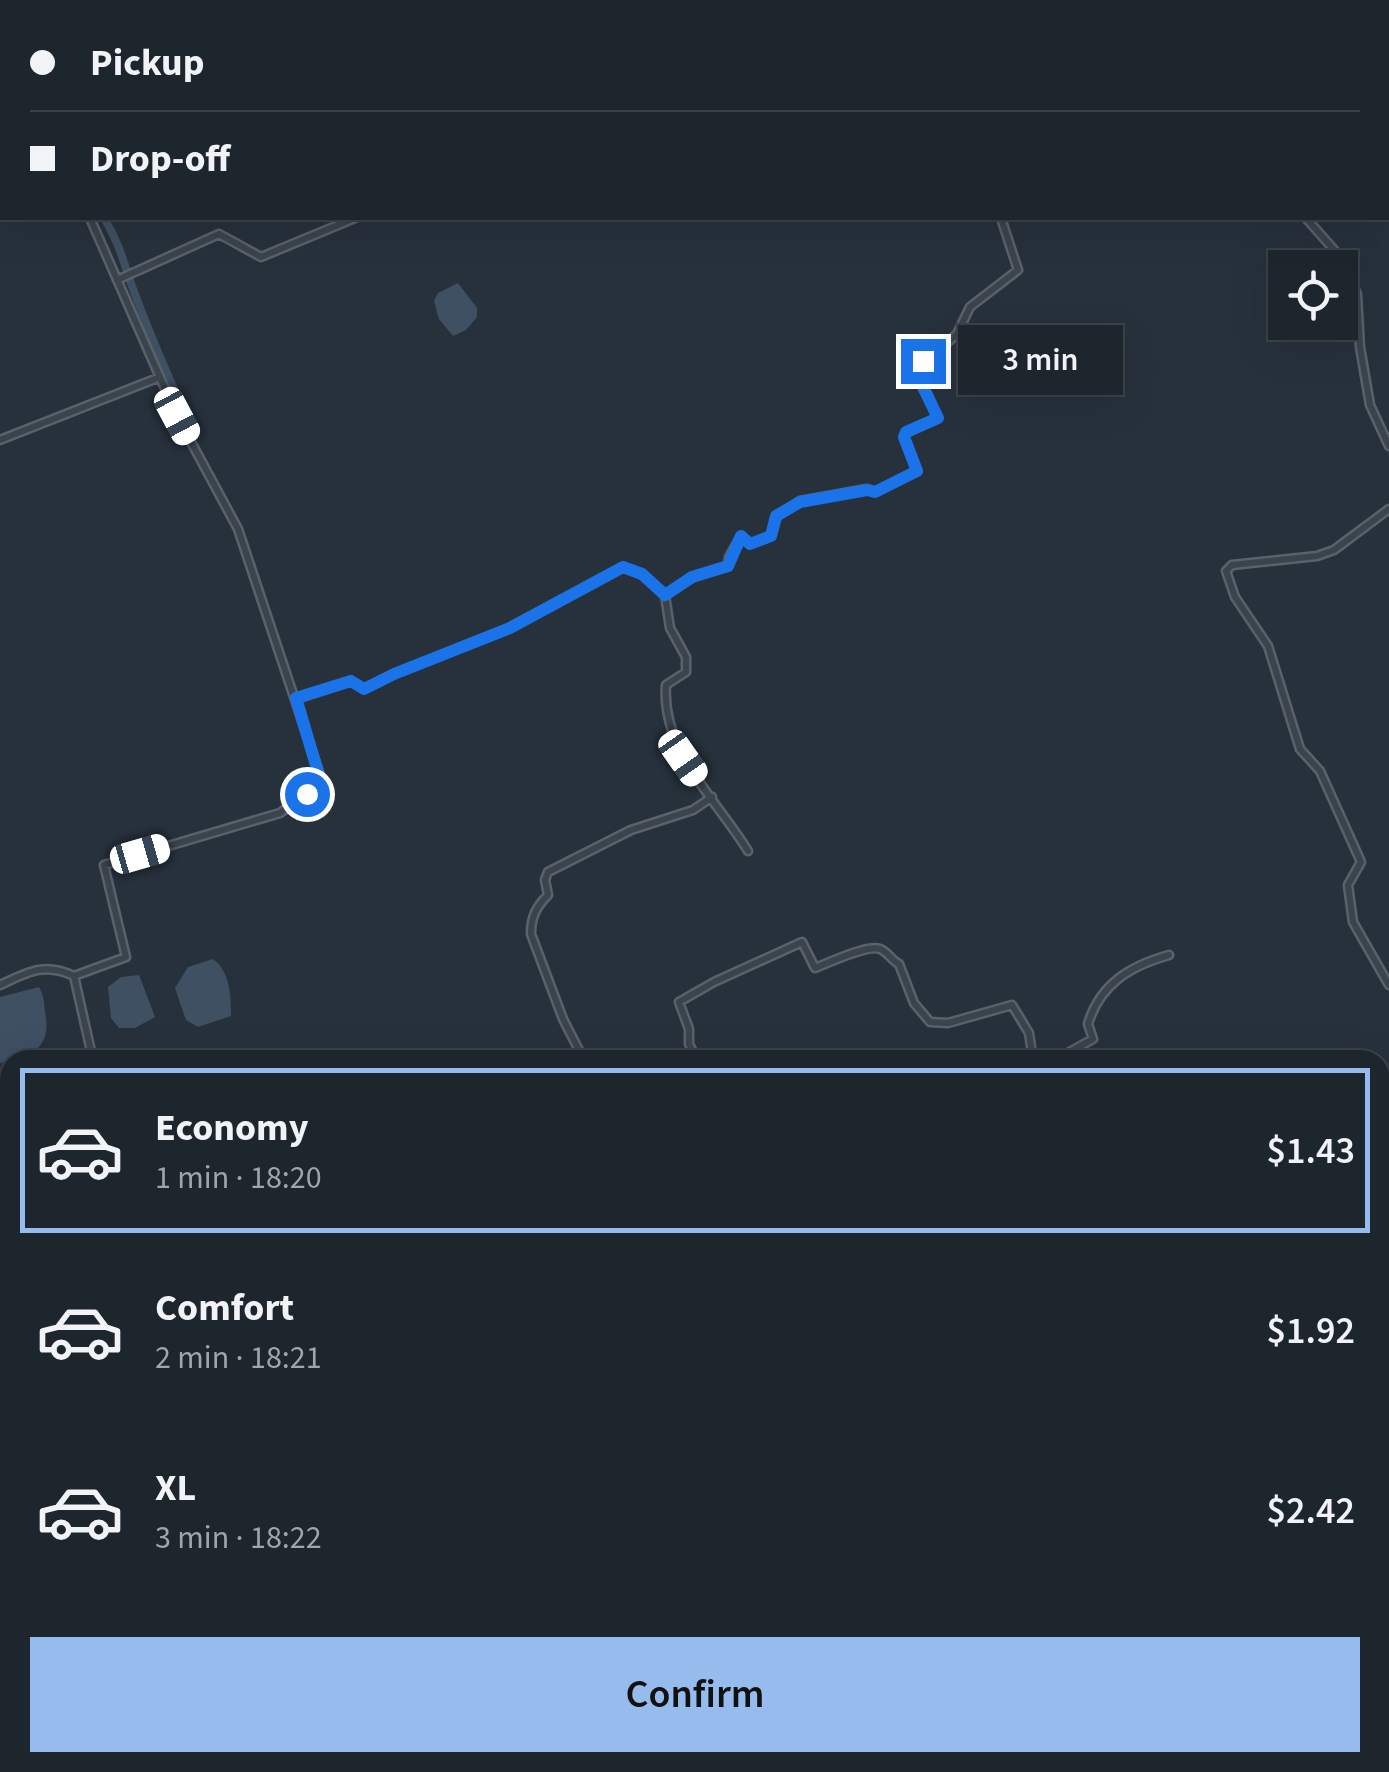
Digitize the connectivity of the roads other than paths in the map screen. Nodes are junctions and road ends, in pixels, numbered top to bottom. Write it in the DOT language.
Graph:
graph roads {
  1 [pos="91,220"];
  2 [pos="350,220"];
  3 [pos="1002,220"];
  4 [pos="1308,220"];
  5 [pos="121,279"];
  6 [pos="160,377"];
  7 [pos="0,440"];
  8 [pos="1389,446"];
  9 [pos="1389,509"];
  10 [pos="665,595"];
  11 [pos="296,698"];
  12 [pos="712,797"];
  13 [pos="748,852"];
  14 [pos="1169,955"];
  15 [pos="74,976"];
  16 [pos="0,985"];
  17 [pos="1389,985"];
  18 [pos="91,1050"];
  19 [pos="579,1050"];
  20 [pos="692,1050"];
  21 [pos="1032,1050"];
  22 [pos="1073,1050"];
  1 -- 5 [label="street"];
  2 -- 5 [label="street"];
  3 -- 10 [label="street"];
  4 -- 8 [label="street"];
  5 -- 6 [label="street"];
  6 -- 7 [label="street"];
  6 -- 11 [label="street"];
  9 -- 17 [label="street"];
  10 -- 11 [label="street"];
  10 -- 12 [label="street"];
  11 -- 15 [label="street"];
  12 -- 13 [label="street"];
  12 -- 19 [label="street"];
  14 -- 22 [label="street"];
  15 -- 16 [label="street"];
  15 -- 18 [label="street"];
  20 -- 21 [label="street"];
}
